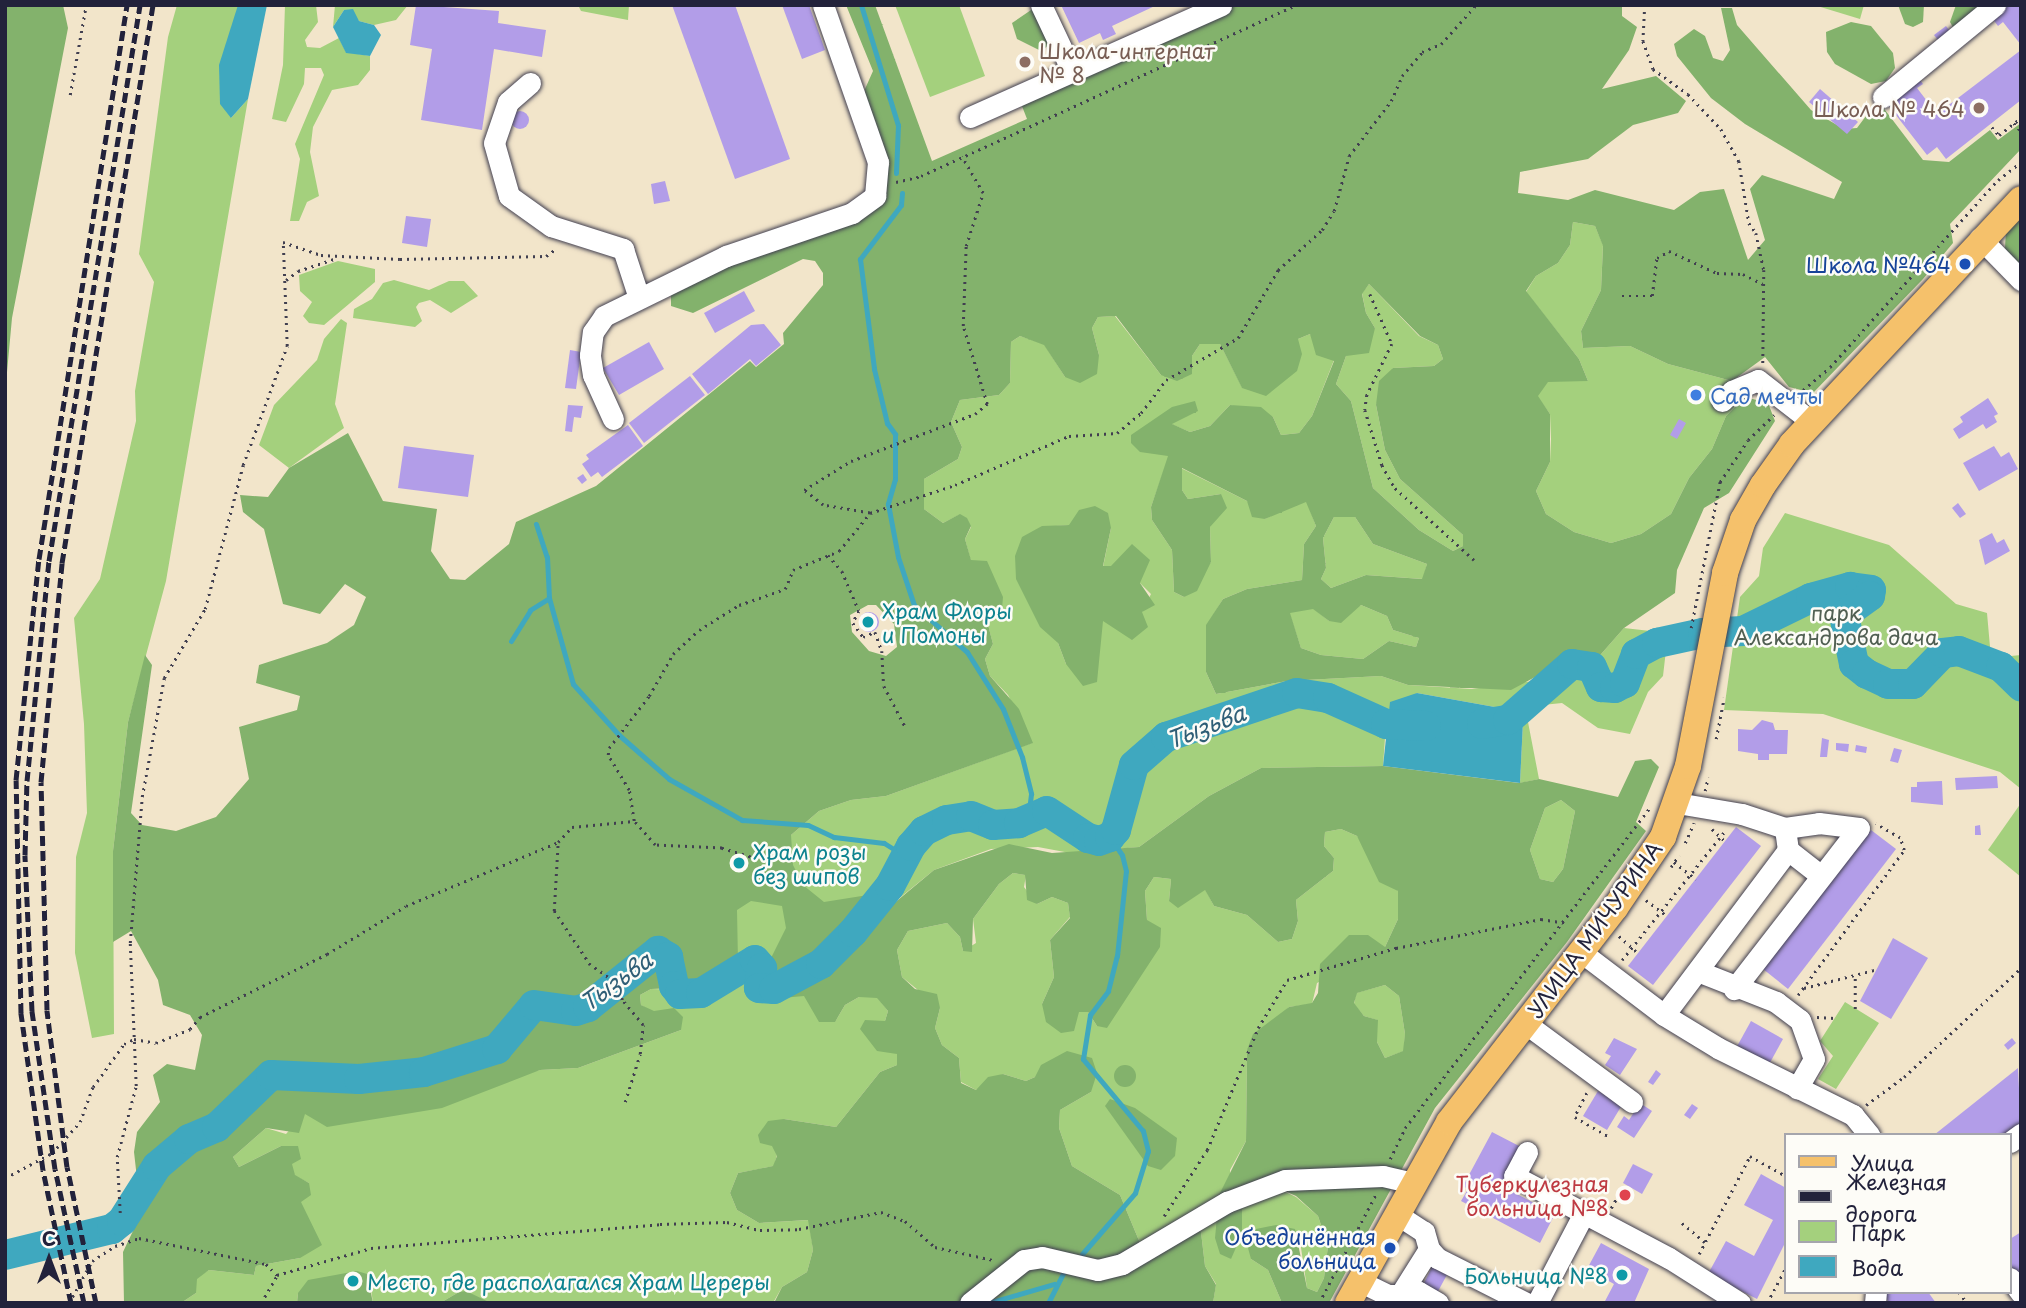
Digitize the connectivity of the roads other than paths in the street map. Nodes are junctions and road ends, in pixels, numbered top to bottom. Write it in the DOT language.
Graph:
graph roads {
  1 [pos="823,5"];
  2 [pos="1041,5"];
  3 [pos="1221,5"];
  4 [pos="1995,5"];
  5 [pos="1072,71"];
  6 [pos="530,83"];
  7 [pos="1883,97"];
  8 [pos="970,117"];
  9 [pos="2021,198"];
  10 [pos="1980,238"];
  11 [pos="2021,280"];
  12 [pos="638,295"];
  13 [pos="1722,401"];
  14 [pos="613,419"];
  15 [pos="1812,422"];
  16 [pos="1664,804"];
  17 [pos="1785,828"];
  18 [pos="1788,850"];
  19 [pos="1820,875"];
  20 [pos="1732,927"];
  21 [pos="1761,950"];
  22 [pos="1581,952"];
  23 [pos="1700,972"];
  24 [pos="1734,989"];
  25 [pos="1664,1015"];
  26 [pos="1525,1023"];
  27 [pos="1797,1088"];
  28 [pos="1633,1102"];
  29 [pos="1867,1133"];
  30 [pos="1527,1152"];
  31 [pos="1413,1183"];
  32 [pos="1396,1213"];
  33 [pos="1584,1213"];
  34 [pos="1429,1249"];
  35 [pos="1353,1292"];
  36 [pos="1400,1296"];
  37 [pos="970,1303"];
  38 [pos="1438,1303"];
  39 [pos="1526,1303"];
  40 [pos="1537,1303"];
  41 [pos="1740,1303"];
  1 -- 12 [label="street"];
  2 -- 5 [label="street"];
  3 -- 5 [label="street"];
  4 -- 7 [label="street"];
  5 -- 8 [label="street"];
  6 -- 12 [label="street"];
  9 -- 10 [label="main road, УЛИЦА МИЧУРИНА"];
  10 -- 11 [label="street"];
  10 -- 15 [label="main road, УЛИЦА МИЧУРИНА"];
  12 -- 14 [label="street"];
  13 -- 15 [label="street"];
  15 -- 16 [label="main road, УЛИЦА МИЧУРИНА"];
  16 -- 17 [label="street"];
  16 -- 22 [label="main road, УЛИЦА МИЧУРИНА"];
  17 -- 18 [label="street"];
  17 -- 19 [label="street"];
  18 -- 19 [label="street"];
  18 -- 20 [label="street"];
  19 -- 21 [label="street"];
  20 -- 21 [label="street"];
  20 -- 23 [label="street"];
  21 -- 24 [label="street"];
  22 -- 25 [label="street"];
  22 -- 26 [label="main road, УЛИЦА МИЧУРИНА"];
  23 -- 24 [label="street"];
  23 -- 25 [label="street"];
  24 -- 27 [label="street"];
  25 -- 27 [label="street"];
  26 -- 28 [label="street"];
  26 -- 31 [label="main road, УЛИЦА МИЧУРИНА"];
  27 -- 29 [label="street"];
  30 -- 33 [label="street"];
  31 -- 32 [label="main road, УЛИЦА МИЧУРИНА"];
  31 -- 37 [label="street"];
  32 -- 34 [label="street"];
  32 -- 35 [label="main road, УЛИЦА МИЧУРИНА"];
  33 -- 40 [label="street"];
  33 -- 41 [label="street"];
  34 -- 36 [label="street"];
  34 -- 39 [label="street"];
  35 -- 36 [label="street"];
  36 -- 38 [label="street"];
}
